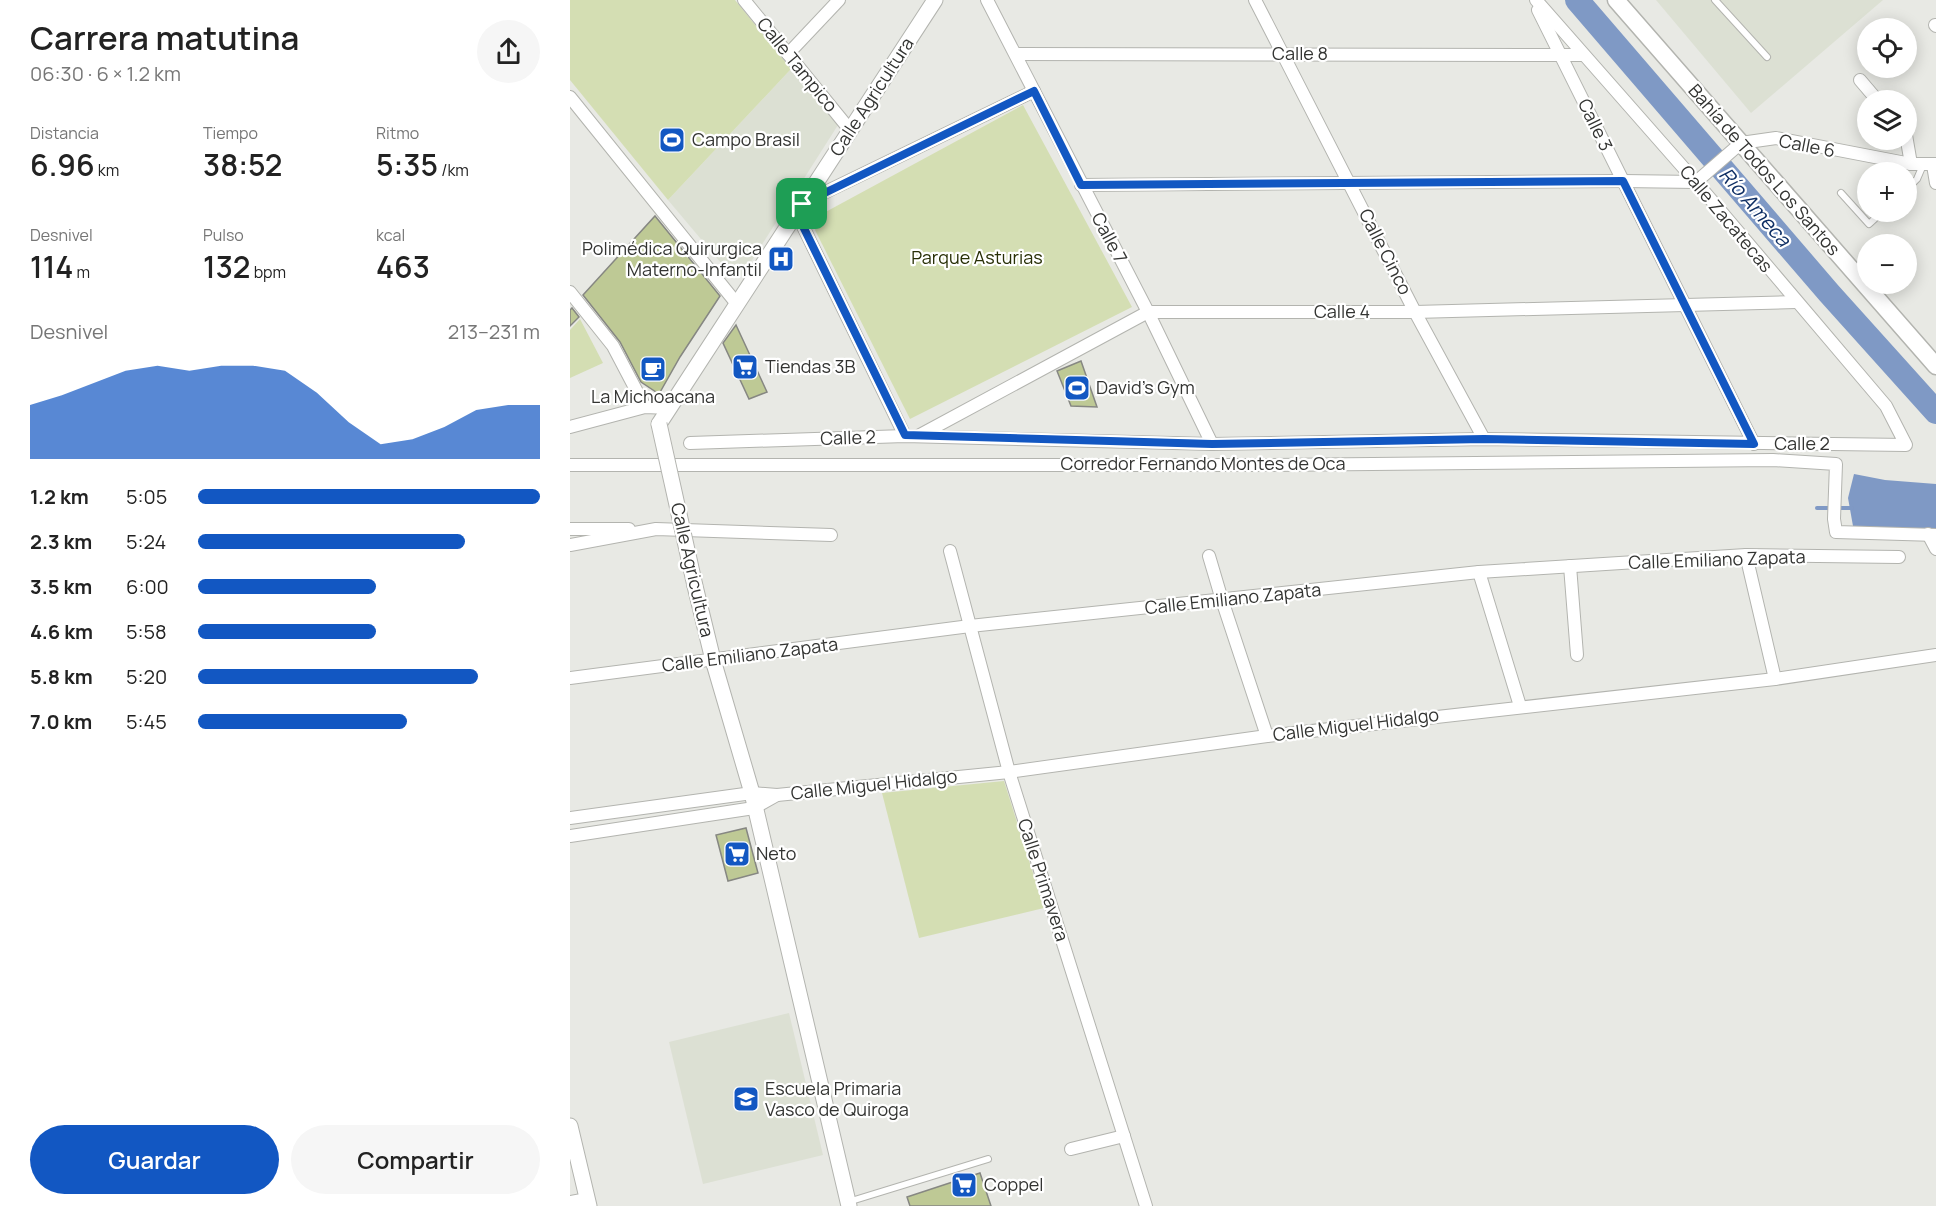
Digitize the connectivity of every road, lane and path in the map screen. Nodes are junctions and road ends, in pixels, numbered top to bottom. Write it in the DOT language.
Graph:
graph roads {
  1 [pos="744,0"];
  2 [pos="839,0"];
  3 [pos="935,0"];
  4 [pos="987,0"];
  5 [pos="1255,0"];
  6 [pos="1534,0"];
  7 [pos="1616,0"];
  8 [pos="1715,0"];
  9 [pos="788,54"];
  10 [pos="1017,54"];
  11 [pos="1284,54"];
  12 [pos="1560,55"];
  13 [pos="1583,55"];
  14 [pos="1767,57"];
  15 [pos="1860,80"];
  16 [pos="1868,90"];
  17 [pos="1034,91"];
  18 [pos="572,102"];
  19 [pos="850,130"];
  20 [pos="1736,147"];
  21 [pos="1916,150"];
  22 [pos="1926,164"];
  23 [pos="1917,179"];
  24 [pos="1623,181"];
  25 [pos="1696,182"];
  26 [pos="1349,183"];
  27 [pos="1936,183"];
  28 [pos="1081,185"];
  29 [pos="1841,193"];
  30 [pos="799,208"];
  31 [pos="1857,211"];
  32 [pos="570,292"];
  33 [pos="1796,302"];
  34 [pos="737,304"];
  35 [pos="1685,305"];
  36 [pos="1148,312"];
  37 [pos="1415,312"];
  38 [pos="1936,366"];
  39 [pos="645,407"];
  40 [pos="669,408"];
  41 [pos="570,427"];
  42 [pos="905,435"];
  43 [pos="919,436"];
  44 [pos="1484,439"];
  45 [pos="690,443"];
  46 [pos="1212,444"];
  47 [pos="1754,444"];
  48 [pos="1777,444"];
  49 [pos="1906,445"];
  50 [pos="1793,461"];
  51 [pos="570,465"];
  52 [pos="570,529"];
  53 [pos="656,530"];
  54 [pos="831,535"];
  55 [pos="1932,535"];
  56 [pos="570,545"];
  57 [pos="1936,549"];
  58 [pos="950,551"];
  59 [pos="1746,555"];
  60 [pos="1209,556"];
  61 [pos="1899,556"];
  62 [pos="1570,566"];
  63 [pos="1479,572"];
  64 [pos="1222,600"];
  65 [pos="970,626"];
  66 [pos="1936,654"];
  67 [pos="1577,655"];
  68 [pos="713,660"];
  69 [pos="570,678"];
  70 [pos="1774,679"];
  71 [pos="1520,706"];
  72 [pos="1267,736"];
  73 [pos="1009,772"];
  74 [pos="753,800"];
  75 [pos="570,818"];
  76 [pos="570,836"];
  77 [pos="570,1126"];
  78 [pos="1124,1136"];
  79 [pos="1071,1149"];
  80 [pos="988,1158"];
  81 [pos="570,1202"];
  82 [pos="588,1202"];
  83 [pos="848,1204"];
  84 [pos="1146,1206"];
  1 -- 9 [label="street, Calle Tampico"];
  2 -- 9 [label="street"];
  3 -- 19 [label="street, Calle Agricultura"];
  4 -- 10 [label="street, Calle 7"];
  5 -- 11 [label="street, Calle Cinco"];
  6 -- 12 [label="street, Calle 3"];
  6 -- 13 [label="street, Calle Zacatecas"];
  7 -- 20 [label="main road, Bahía de Todos Los Santos"];
  8 -- 14 [label="lane"];
  9 -- 19 [label="street, Calle Tampico"];
  10 -- 11 [label="street, Calle 8"];
  10 -- 17 [label="street, Calle 7"];
  11 -- 12 [label="street, Calle 8"];
  11 -- 26 [label="street, Calle Cinco"];
  12 -- 13 [label="street, Calle 8"];
  12 -- 24 [label="street, Calle 3"];
  13 -- 25 [label="street, Calle Zacatecas"];
  15 -- 16 [label="street"];
  17 -- 28 [label="street, Calle 7"];
  17 -- 30 [label="street"];
  18 -- 34 [label="street"];
  19 -- 30 [label="street, Calle Agricultura"];
  20 -- 22 [label="street, Calle 6"];
  20 -- 25 [label="street"];
  20 -- 38 [label="main road, Bahía de Todos Los Santos"];
  21 -- 22 [label="street"];
  22 -- 23 [label="lane"];
  22 -- 27 [label="street"];
  24 -- 25 [label="street"];
  24 -- 26 [label="street"];
  24 -- 35 [label="street, Calle 3"];
  25 -- 33 [label="street, Calle Zacatecas"];
  26 -- 28 [label="street"];
  26 -- 37 [label="street, Calle Cinco"];
  28 -- 36 [label="street, Calle 7"];
  29 -- 31 [label="lane"];
  30 -- 34 [label="street, Calle Agricultura"];
  30 -- 42 [label="street"];
  32 -- 39 [label="street"];
  33 -- 35 [label="street, Calle 4"];
  33 -- 49 [label="street, Calle Zacatecas"];
  34 -- 40 [label="street, Calle Agricultura"];
  35 -- 37 [label="street, Calle 4"];
  35 -- 47 [label="street, Calle 3"];
  36 -- 37 [label="street, Calle 4"];
  36 -- 43 [label="street, Calle 4"];
  36 -- 46 [label="street, Calle 7"];
  37 -- 44 [label="street, Calle Cinco"];
  39 -- 40 [label="street"];
  39 -- 41 [label="street"];
  40 -- 68 [label="street, Calle Agricultura, bridge"];
  42 -- 43 [label="street, Calle 2"];
  42 -- 45 [label="street, Calle 2"];
  43 -- 46 [label="street, Calle 2"];
  44 -- 46 [label="street, Calle 2"];
  44 -- 47 [label="street, Calle 2"];
  47 -- 48 [label="street, Calle 2"];
  48 -- 49 [label="street, Calle 2"];
  48 -- 50 [label="street"];
  50 -- 51 [label="street, Corredor Fernando Montes de Oca"];
  50 -- 55 [label="street, Corredor Fernando Montes de Oca"];
  52 -- 53 [label="street"];
  53 -- 54 [label="street"];
  53 -- 56 [label="street"];
  55 -- 57 [label="street"];
  58 -- 65 [label="street, Calle Primavera"];
  59 -- 61 [label="street, Calle Emiliano Zapata"];
  59 -- 62 [label="street, Calle Emiliano Zapata"];
  59 -- 70 [label="street"];
  60 -- 64 [label="street"];
  62 -- 63 [label="street, Calle Emiliano Zapata"];
  62 -- 67 [label="street"];
  63 -- 64 [label="street, Calle Emiliano Zapata"];
  63 -- 71 [label="street"];
  64 -- 65 [label="street, Calle Emiliano Zapata"];
  64 -- 72 [label="street"];
  65 -- 68 [label="street, Calle Emiliano Zapata"];
  65 -- 73 [label="street, Calle Primavera"];
  66 -- 70 [label="street, Calle Miguel Hidalgo"];
  68 -- 69 [label="street, Calle Emiliano Zapata"];
  68 -- 74 [label="street, Calle Agricultura"];
  70 -- 71 [label="street, Calle Miguel Hidalgo"];
  71 -- 72 [label="street, Calle Miguel Hidalgo"];
  72 -- 73 [label="street, Calle Miguel Hidalgo"];
  73 -- 74 [label="street, Calle Miguel Hidalgo"];
  73 -- 78 [label="street, Calle Primavera"];
  74 -- 75 [label="street, Calle Miguel Hidalgo"];
  74 -- 76 [label="street, Calle Miguel Hidalgo"];
  74 -- 83 [label="street, Calle Agricultura"];
  77 -- 82 [label="street"];
  78 -- 79 [label="street"];
  78 -- 84 [label="street, Calle Primavera"];
  80 -- 83 [label="lane"];
  81 -- 82 [label="street"];
}
